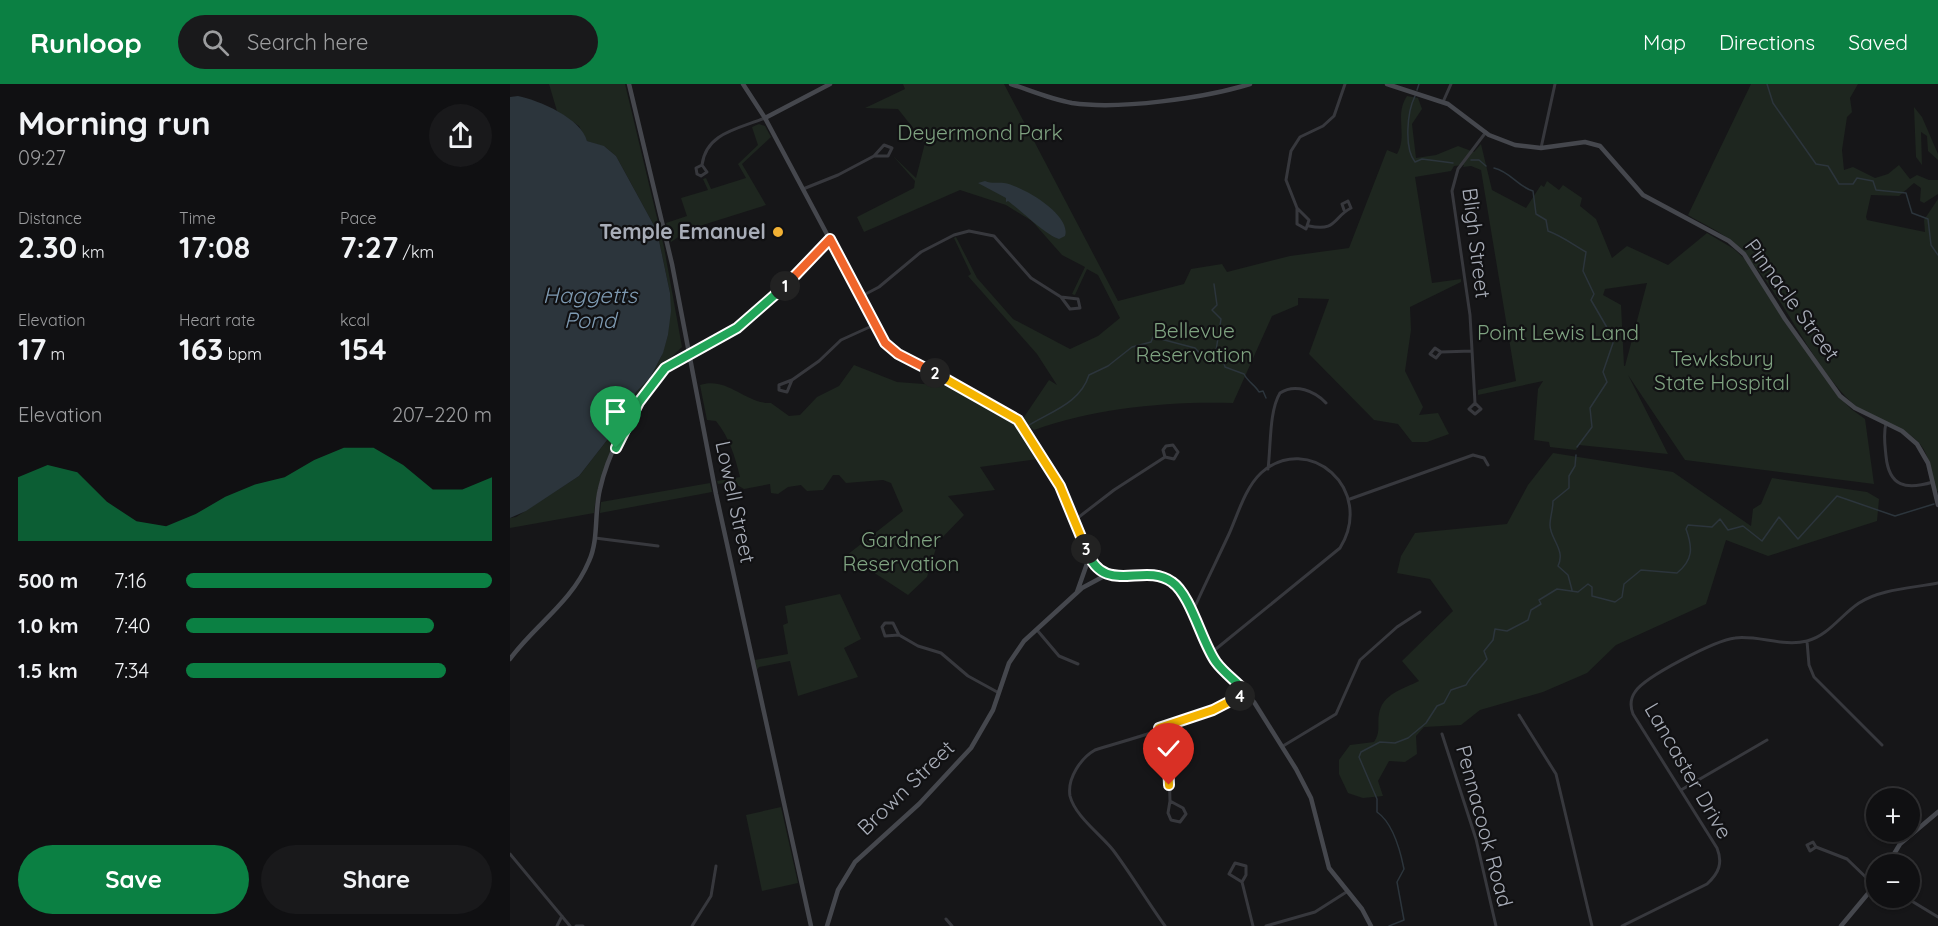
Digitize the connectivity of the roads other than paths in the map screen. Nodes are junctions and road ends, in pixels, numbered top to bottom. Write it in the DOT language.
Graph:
graph roads {
  1 [pos="629,84"];
  2 [pos="743,84"];
  3 [pos="830,84"];
  4 [pos="1011,84"];
  5 [pos="1250,84"];
  6 [pos="1345,84"];
  7 [pos="1387,84"];
  8 [pos="1451,84"];
  9 [pos="1555,84"];
  10 [pos="1025,86"];
  11 [pos="1443,102"];
  12 [pos="765,118"];
  13 [pos="1486,132"];
  14 [pos="1541,148"];
  15 [pos="874,156"];
  16 [pos="702,165"];
  17 [pos="803,189"];
  18 [pos="1297,208"];
  19 [pos="1344,210"];
  20 [pos="1309,226"];
  21 [pos="830,239"];
  22 [pos="860,297"];
  23 [pos="1061,297"];
  24 [pos="874,325"];
  25 [pos="1472,351"];
  26 [pos="1441,352"];
  27 [pos="687,354"];
  28 [pos="792,380"];
  29 [pos="1475,403"];
  30 [pos="1326,404"];
  31 [pos="1886,423"];
  32 [pos="1165,457"];
  33 [pos="1488,465"];
  34 [pos="1268,469"];
  35 [pos="1933,482"];
  36 [pos="1350,499"];
  37 [pos="1938,505"];
  38 [pos="1075,520"];
  39 [pos="595,538"];
  40 [pos="658,546"];
  41 [pos="1089,558"];
  42 [pos="1108,574"];
  43 [pos="1938,582"];
  44 [pos="1076,594"];
  45 [pos="1192,612"];
  46 [pos="1420,612"];
  47 [pos="1036,629"];
  48 [pos="899,635"];
  49 [pos="1807,641"];
  50 [pos="1211,653"];
  51 [pos="510,659"];
  52 [pos="1078,664"];
  53 [pos="1245,691"];
  54 [pos="999,693"];
  55 [pos="1519,715"];
  56 [pos="1159,728"];
  57 [pos="1442,734"];
  58 [pos="1767,740"];
  59 [pos="1882,745"];
  60 [pos="1282,747"];
  61 [pos="1680,791"];
  62 [pos="1170,801"];
  63 [pos="1938,812"];
  64 [pos="1816,848"];
  65 [pos="510,854"];
  66 [pos="1894,854"];
  67 [pos="716,866"];
  68 [pos="1866,876"];
  69 [pos="1242,882"];
  70 [pos="1348,891"];
  71 [pos="1866,897"];
  72 [pos="1920,906"];
  73 [pos="562,916"];
  74 [pos="1938,917"];
  75 [pos="946,919"];
  76 [pos="557,926"];
  77 [pos="570,926"];
  78 [pos="576,926"];
  79 [pos="584,926"];
  80 [pos="692,926"];
  81 [pos="811,926"];
  82 [pos="827,926"];
  83 [pos="952,926"];
  84 [pos="1165,926"];
  85 [pos="1253,926"];
  86 [pos="1266,926"];
  87 [pos="1371,926"];
  88 [pos="1496,926"];
  89 [pos="1592,926"];
  90 [pos="1622,926"];
  91 [pos="1841,926"];
  1 -- 27 [label="street, Lowell Street"];
  2 -- 12 [label="street"];
  3 -- 12 [label="street"];
  4 -- 10 [label="street"];
  5 -- 10 [label="street"];
  6 -- 18 [label="street"];
  7 -- 11 [label="street, Pinnacle Street"];
  8 -- 11 [label="street"];
  9 -- 14 [label="street"];
  11 -- 13 [label="street, Pinnacle Street"];
  12 -- 16 [label="street"];
  12 -- 17 [label="street"];
  13 -- 14 [label="street, Pinnacle Street"];
  13 -- 25 [label="street, Bligh Street"];
  14 -- 31 [label="street, Pinnacle Street"];
  15 -- 15 [label="street"];
  15 -- 17 [label="street"];
  17 -- 21 [label="street"];
  18 -- 20 [label="street"];
  18 -- 20 [label="street"];
  19 -- 20 [label="street"];
  21 -- 22 [label="street"];
  21 -- 27 [label="street"];
  22 -- 23 [label="street"];
  22 -- 24 [label="street"];
  23 -- 23 [label="street"];
  24 -- 28 [label="street"];
  24 -- 38 [label="street"];
  25 -- 26 [label="street"];
  25 -- 29 [label="street, Bligh Street"];
  27 -- 39 [label="street"];
  27 -- 81 [label="street, Lowell Street"];
  28 -- 28 [label="street"];
  30 -- 34 [label="street"];
  31 -- 35 [label="street, Pinnacle Street"];
  31 -- 35 [label="street"];
  32 -- 32 [label="street"];
  32 -- 38 [label="street"];
  33 -- 36 [label="street"];
  34 -- 36 [label="street"];
  34 -- 45 [label="street"];
  35 -- 37 [label="street, Pinnacle Street"];
  36 -- 50 [label="street"];
  38 -- 41 [label="street"];
  39 -- 40 [label="street"];
  39 -- 51 [label="street"];
  41 -- 42 [label="street"];
  41 -- 44 [label="street"];
  42 -- 44 [label="street, Brown Street"];
  42 -- 45 [label="street"];
  43 -- 49 [label="street"];
  44 -- 47 [label="street, Brown Street"];
  45 -- 50 [label="street"];
  46 -- 60 [label="street"];
  47 -- 52 [label="street"];
  47 -- 54 [label="street, Brown Street"];
  48 -- 48 [label="street"];
  48 -- 54 [label="street"];
  49 -- 59 [label="street"];
  49 -- 61 [label="street, Lancaster Drive"];
  50 -- 53 [label="street"];
  53 -- 56 [label="street"];
  53 -- 60 [label="street"];
  54 -- 82 [label="street, Brown Street"];
  55 -- 89 [label="street"];
  56 -- 62 [label="street"];
  56 -- 84 [label="street"];
  57 -- 88 [label="street, Pennacook Road"];
  58 -- 61 [label="street"];
  60 -- 70 [label="street"];
  61 -- 90 [label="street, Lancaster Drive"];
  62 -- 62 [label="street"];
  63 -- 66 [label="street"];
  64 -- 68 [label="street"];
  65 -- 73 [label="street"];
  67 -- 80 [label="street"];
  69 -- 69 [label="street"];
  69 -- 85 [label="street"];
  70 -- 86 [label="street"];
  70 -- 87 [label="street"];
  71 -- 91 [label="street"];
  72 -- 74 [label="street"];
  73 -- 76 [label="street"];
  73 -- 77 [label="street"];
  75 -- 83 [label="street"];
  78 -- 79 [label="street"];
}
